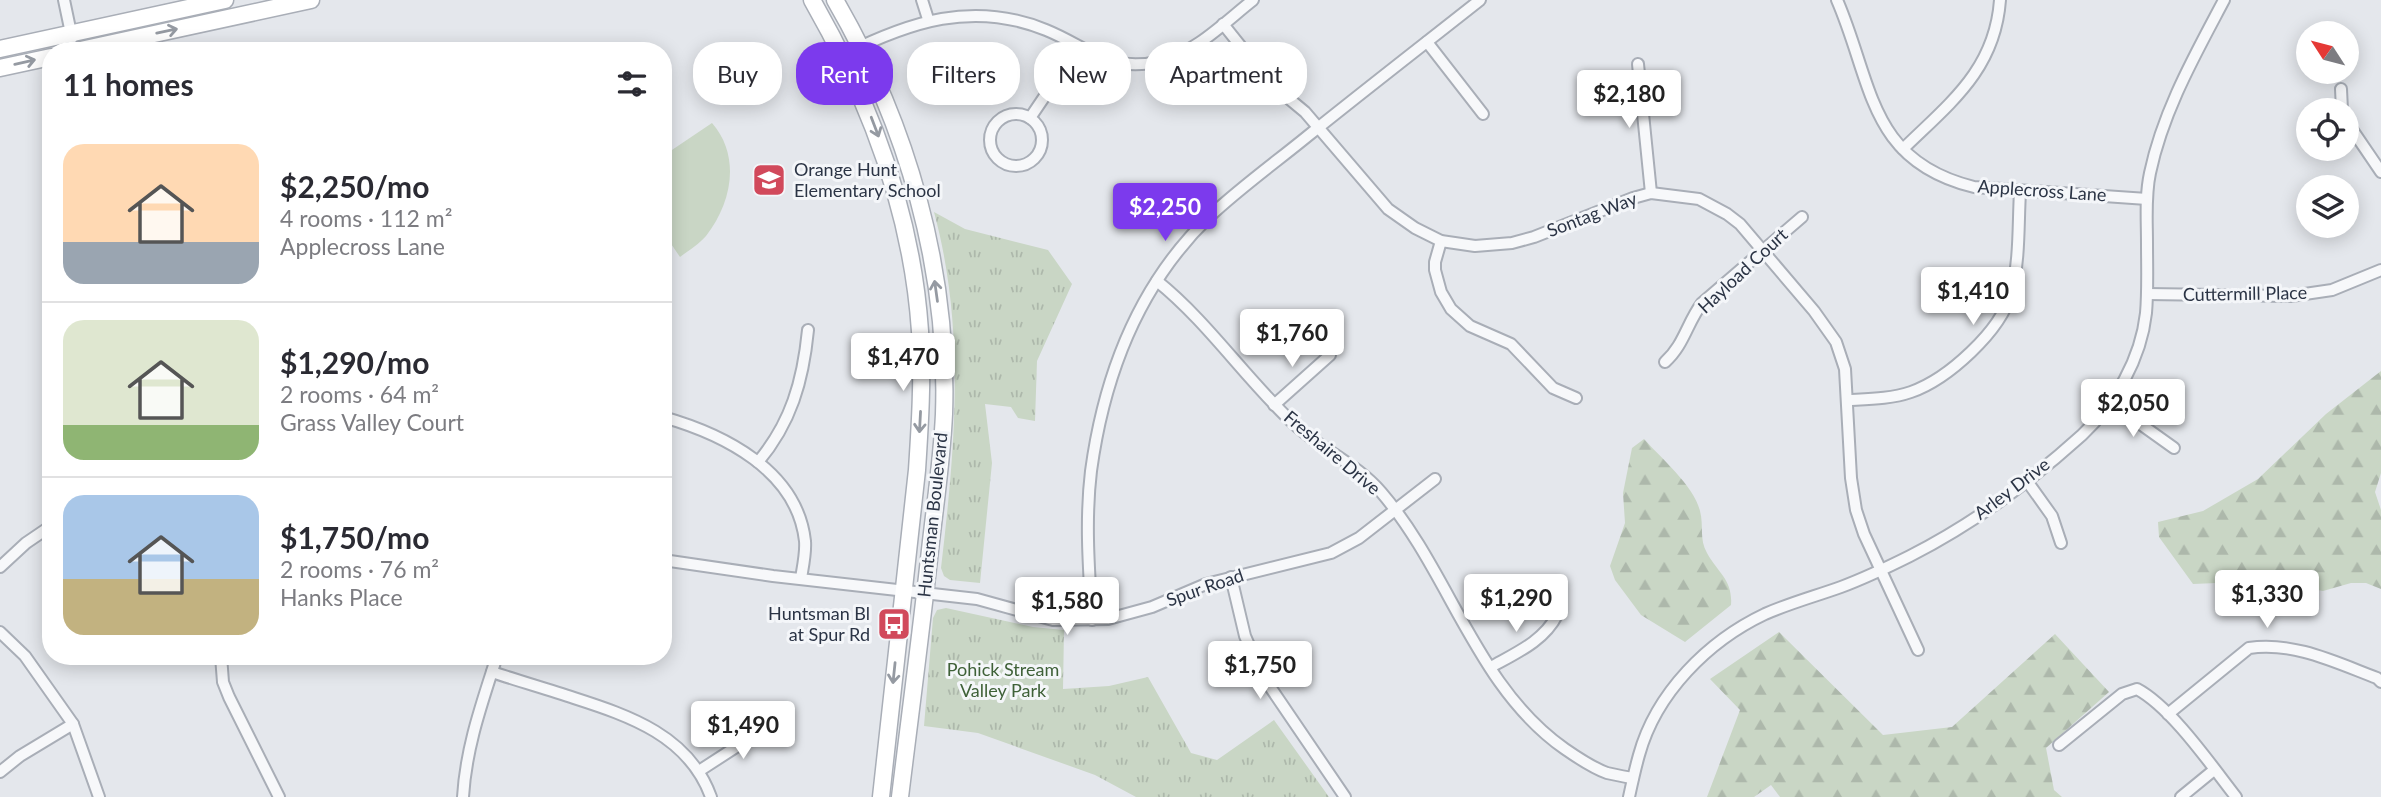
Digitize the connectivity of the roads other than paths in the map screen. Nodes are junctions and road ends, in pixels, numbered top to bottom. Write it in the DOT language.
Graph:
graph roads {
  1 [pos="64,0"];
  2 [pos="225,0"];
  3 [pos="311,0"];
  4 [pos="812,0"];
  5 [pos="835,0"];
  6 [pos="922,0"];
  7 [pos="1253,0"];
  8 [pos="1480,0"];
  9 [pos="1837,0"];
  10 [pos="2000,0"];
  11 [pos="2224,0"];
  12 [pos="928,19"];
  13 [pos="1223,24"];
  14 [pos="71,32"];
  15 [pos="74,42"];
  16 [pos="117,42"];
  17 [pos="836,42"];
  18 [pos="858,42"];
  19 [pos="869,42"];
  20 [pos="1069,42"];
  21 [pos="1427,42"];
  22 [pos="0,49"];
  23 [pos="42,59"];
  24 [pos="1131,64"];
  25 [pos="1638,64"];
  26 [pos="0,68"];
  27 [pos="2341,89"];
  28 [pos="2341,98"];
  29 [pos="866,105"];
  30 [pos="886,105"];
  31 [pos="1039,105"];
  32 [pos="1483,114"];
  33 [pos="1030,118"];
  34 [pos="1318,128"];
  35 [pos="2359,140"];
  36 [pos="1903,149"];
  37 [pos="2381,172"];
  38 [pos="2021,192"];
  39 [pos="1651,193"];
  40 [pos="2147,199"];
  41 [pos="1801,217"];
  42 [pos="1441,241"];
  43 [pos="1763,251"];
  44 [pos="2381,270"];
  45 [pos="1157,281"];
  46 [pos="2147,294"];
  47 [pos="808,330"];
  48 [pos="1330,355"];
  49 [pos="1665,362"];
  50 [pos="1576,398"];
  51 [pos="1848,400"];
  52 [pos="2111,403"];
  53 [pos="1274,405"];
  54 [pos="672,420"];
  55 [pos="2174,448"];
  56 [pos="758,462"];
  57 [pos="1434,479"];
  58 [pos="2027,481"];
  59 [pos="1395,510"];
  60 [pos="42,532"];
  61 [pos="2061,543"];
  62 [pos="672,561"];
  63 [pos="0,567"];
  64 [pos="1881,570"];
  65 [pos="1231,577"];
  66 [pos="801,578"];
  67 [pos="904,590"];
  68 [pos="925,593"];
  69 [pos="1557,615"];
  70 [pos="1091,620"];
  71 [pos="0,632"];
  72 [pos="1917,650"];
  73 [pos="222,665"];
  74 [pos="494,665"];
  75 [pos="1491,667"];
  76 [pos="492,672"];
  77 [pos="2381,682"];
  78 [pos="2168,714"];
  79 [pos="72,724"];
  80 [pos="770,724"];
  81 [pos="2059,745"];
  82 [pos="2214,770"];
  83 [pos="699,771"];
  84 [pos="0,772"];
  85 [pos="1633,778"];
  86 [pos="100,797"];
  87 [pos="279,797"];
  88 [pos="463,797"];
  89 [pos="711,797"];
  90 [pos="881,797"];
  91 [pos="900,797"];
  92 [pos="1345,797"];
  93 [pos="1629,797"];
  94 [pos="2181,797"];
  95 [pos="2236,797"];
  1 -- 14 [label="street"];
  2 -- 14 [label="street"];
  16 -- 3 [label="street, one-way"];
  4 -- 17 [label="street, Huntsman Boulevard"];
  5 -- 18 [label="street, Huntsman Boulevard"];
  6 -- 12 [label="street"];
  7 -- 13 [label="street"];
  8 -- 21 [label="street"];
  9 -- 36 [label="street, Applecross Lane"];
  10 -- 36 [label="street"];
  11 -- 40 [label="street, Arley Drive"];
  12 -- 19 [label="street"];
  12 -- 20 [label="street"];
  13 -- 24 [label="street"];
  13 -- 34 [label="street, Sontag Way"];
  14 -- 15 [label="street"];
  14 -- 22 [label="street"];
  21 -- 32 [label="street"];
  21 -- 34 [label="street"];
  26 -- 23 [label="street, one-way"];
  25 -- 39 [label="street"];
  27 -- 28 [label="street"];
  29 -- 67 [label="street, Huntsman Boulevard, one-way"];
  68 -- 30 [label="street, Huntsman Boulevard, one-way"];
  31 -- 33 [label="street"];
  33 -- 33 [label="street"];
  34 -- 42 [label="street, Sontag Way"];
  34 -- 45 [label="street"];
  35 -- 37 [label="street"];
  36 -- 38 [label="street, Applecross Lane"];
  38 -- 40 [label="street, Applecross Lane"];
  38 -- 51 [label="street"];
  39 -- 42 [label="street, Sontag Way"];
  39 -- 43 [label="street, Sontag Way"];
  40 -- 46 [label="street, Arley Drive"];
  41 -- 43 [label="street, Hayload Court"];
  42 -- 50 [label="street"];
  43 -- 49 [label="street, Hayload Court"];
  43 -- 51 [label="street, Sontag Way"];
  44 -- 46 [label="street, Cuttermill Place"];
  45 -- 53 [label="street, Freshaire Drive"];
  45 -- 70 [label="street"];
  46 -- 52 [label="street, Arley Drive"];
  47 -- 56 [label="street"];
  48 -- 53 [label="street"];
  51 -- 64 [label="street, Sontag Way"];
  52 -- 55 [label="street"];
  52 -- 58 [label="street, Arley Drive"];
  53 -- 59 [label="street, Freshaire Drive"];
  54 -- 56 [label="street"];
  56 -- 66 [label="street"];
  57 -- 59 [label="street, Spur Road"];
  58 -- 61 [label="street"];
  58 -- 64 [label="street, Arley Drive"];
  59 -- 65 [label="street, Spur Road"];
  59 -- 75 [label="street, Freshaire Drive"];
  60 -- 63 [label="street"];
  62 -- 66 [label="street, Spur Road"];
  64 -- 72 [label="street, Sontag Way"];
  64 -- 85 [label="street, Arley Drive"];
  65 -- 70 [label="street, Spur Road"];
  65 -- 92 [label="street"];
  66 -- 67 [label="street, Spur Road"];
  67 -- 68 [label="street, Spur Road"];
  67 -- 90 [label="street, Huntsman Boulevard, one-way"];
  68 -- 70 [label="street, Spur Road"];
  68 -- 91 [label="street, Huntsman Boulevard"];
  69 -- 75 [label="street"];
  71 -- 79 [label="street"];
  73 -- 87 [label="street"];
  74 -- 76 [label="street"];
  75 -- 85 [label="street, Freshaire Drive"];
  76 -- 83 [label="street"];
  76 -- 88 [label="street"];
  77 -- 78 [label="street"];
  78 -- 81 [label="street"];
  78 -- 82 [label="street"];
  79 -- 84 [label="street"];
  79 -- 86 [label="street"];
  80 -- 83 [label="street"];
  82 -- 94 [label="street"];
  82 -- 95 [label="street"];
  83 -- 89 [label="street"];
  85 -- 93 [label="street, Arley Drive"];
}
